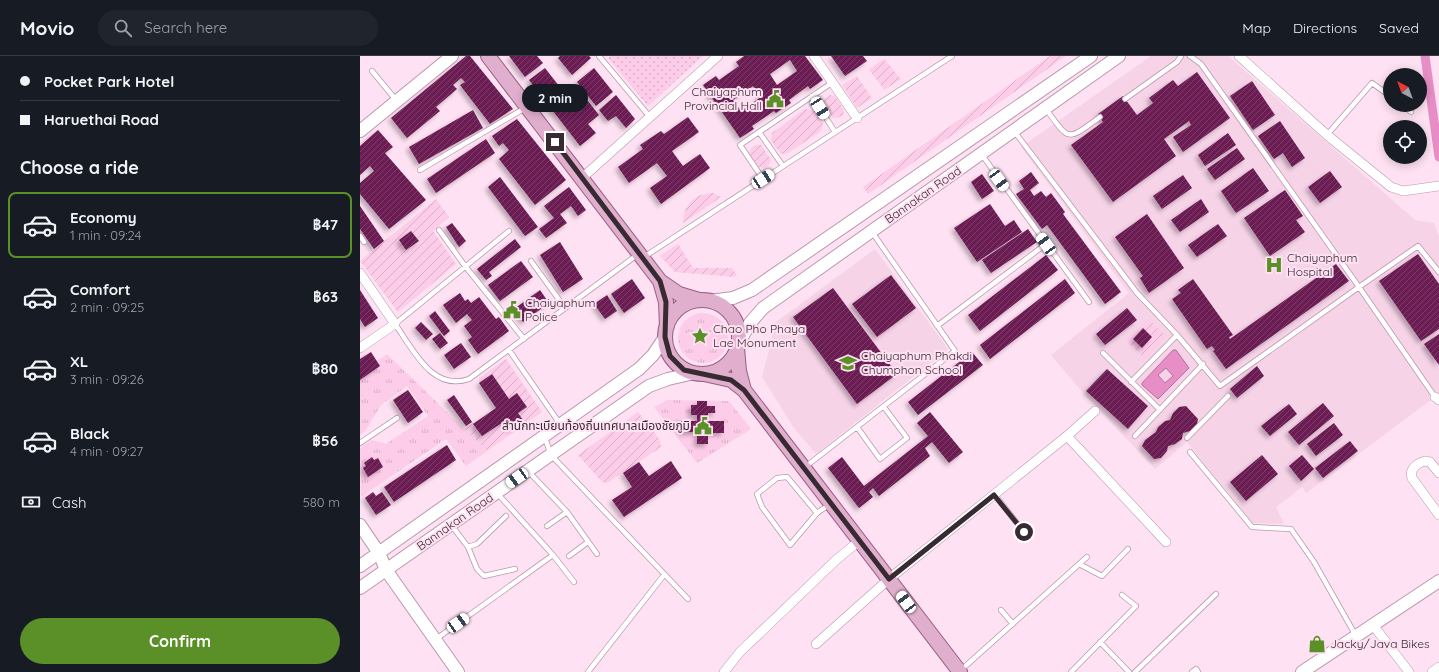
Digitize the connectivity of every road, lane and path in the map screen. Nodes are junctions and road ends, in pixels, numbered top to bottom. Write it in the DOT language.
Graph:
graph roads {
  1 [pos="452,56"];
  2 [pos="488,56"];
  3 [pos="599,56"];
  4 [pos="718,56"];
  5 [pos="814,56"];
  6 [pos="952,56"];
  7 [pos="1090,56"];
  8 [pos="1119,56"];
  9 [pos="1181,56"];
  10 [pos="1190,56"];
  11 [pos="1239,56"];
  12 [pos="1071,70"];
  13 [pos="372,71"];
  14 [pos="833,82"];
  15 [pos="1081,83"];
  16 [pos="1383,91"];
  17 [pos="812,96"];
  18 [pos="1125,99"];
  19 [pos="397,101"];
  20 [pos="527,107"];
  21 [pos="1045,108"];
  22 [pos="1100,117"];
  23 [pos="650,118"];
  24 [pos="857,118"];
  25 [pos="1014,130"];
  26 [pos="360,131"];
  27 [pos="759,132"];
  28 [pos="836,132"];
  29 [pos="1327,135"];
  30 [pos="980,154"];
  31 [pos="936,163"];
  32 [pos="783,166"];
  33 [pos="420,170"];
  34 [pos="582,178"];
  35 [pos="946,178"];
  36 [pos="763,179"];
  37 [pos="1435,187"];
  38 [pos="439,230"];
  39 [pos="509,231"];
  40 [pos="871,231"];
  41 [pos="360,236"];
  42 [pos="826,238"];
  43 [pos="364,242"];
  44 [pos="1046,244"];
  45 [pos="838,255"];
  46 [pos="641,256"];
  47 [pos="531,260"];
  48 [pos="465,266"];
  49 [pos="1439,272"];
  50 [pos="360,273"];
  51 [pos="660,281"];
  52 [pos="1359,287"];
  53 [pos="705,301"];
  54 [pos="1089,302"];
  55 [pos="566,308"];
  56 [pos="395,324"];
  57 [pos="937,326"];
  58 [pos="666,331"];
  59 [pos="1177,334"];
  60 [pos="524,339"];
  61 [pos="738,346"];
  62 [pos="360,348"];
  63 [pos="508,350"];
  64 [pos="1103,353"];
  65 [pos="1203,364"];
  66 [pos="699,374"];
  67 [pos="1132,382"];
  68 [pos="744,390"];
  69 [pos="1228,396"];
  70 [pos="1437,399"];
  71 [pos="884,407"];
  72 [pos="1160,410"];
  73 [pos="1095,411"];
  74 [pos="397,418"];
  75 [pos="560,424"];
  76 [pos="857,427"];
  77 [pos="544,436"];
  78 [pos="1067,436"];
  79 [pos="1135,436"];
  80 [pos="1187,438"];
  81 [pos="360,443"];
  82 [pos="1190,452"];
  83 [pos="551,455"];
  84 [pos="804,468"];
  85 [pos="528,471"];
  86 [pos="1439,473"];
  87 [pos="496,492"];
  88 [pos="994,495"];
  89 [pos="831,504"];
  90 [pos="567,512"];
  91 [pos="817,513"];
  92 [pos="1439,515"];
  93 [pos="506,516"];
  94 [pos="451,524"];
  95 [pos="360,525"];
  96 [pos="547,526"];
  97 [pos="1024,532"];
  98 [pos="859,541"];
  99 [pos="588,542"];
  100 [pos="1166,542"];
  101 [pos="468,547"];
  102 [pos="1128,549"];
  103 [pos="379,552"];
  104 [pos="597,554"];
  105 [pos="553,555"];
  106 [pos="569,556"];
  107 [pos="1087,557"];
  108 [pos="1079,564"];
  109 [pos="360,566"];
  110 [pos="515,569"];
  111 [pos="386,570"];
  112 [pos="664,575"];
  113 [pos="889,579"];
  114 [pos="1439,581"];
  115 [pos="574,582"];
  116 [pos="360,588"];
  117 [pos="1216,594"];
  118 [pos="1122,595"];
  119 [pos="688,599"];
  120 [pos="1000,610"];
  121 [pos="1013,624"];
  122 [pos="1373,625"];
  123 [pos="1356,636"];
  124 [pos="435,640"];
  125 [pos="1100,642"];
  126 [pos="816,644"];
  127 [pos="1439,667"];
  128 [pos="458,672"];
  129 [pos="588,672"];
  130 [pos="724,672"];
  131 [pos="959,672"];
  132 [pos="1071,672"];
  133 [pos="1129,672"];
  134 [pos="1135,672"];
  135 [pos="1192,672"];
  136 [pos="1198,672"];
  137 [pos="1302,672"];
  138 [pos="1409,672"];
  139 [pos="1432,672"];
  1 -- 19 [label="street"];
  2 -- 20 [label="main road"];
  3 -- 23 [label="lane"];
  4 -- 23 [label="street"];
  5 -- 14 [label="street"];
  6 -- 24 [label="lane"];
  7 -- 12 [label="street, Bannakan Road"];
  8 -- 15 [label="street, Bannakan Road"];
  9 -- 18 [label="lane"];
  10 -- 52 [label="lane"];
  11 -- 29 [label="street"];
  12 -- 15 [label="street"];
  12 -- 31 [label="street, Bannakan Road"];
  13 -- 19 [label="lane"];
  14 -- 17 [label="lane"];
  14 -- 24 [label="street"];
  15 -- 21 [label="street, Bannakan Road"];
  16 -- 29 [label="lane"];
  17 -- 27 [label="lane"];
  17 -- 28 [label="lane"];
  19 -- 26 [label="street"];
  20 -- 33 [label="lane"];
  20 -- 34 [label="main road"];
  21 -- 22 [label="lane"];
  21 -- 25 [label="street, Bannakan Road"];
  23 -- 34 [label="street"];
  24 -- 28 [label="lane"];
  25 -- 30 [label="street, Bannakan Road"];
  25 -- 59 [label="lane"];
  27 -- 32 [label="lane"];
  27 -- 36 [label="lane"];
  28 -- 32 [label="lane"];
  29 -- 37 [label="street"];
  30 -- 35 [label="street, Bannakan Road"];
  30 -- 44 [label="lane"];
  31 -- 35 [label="street"];
  31 -- 42 [label="street, Bannakan Road"];
  32 -- 36 [label="lane"];
  34 -- 46 [label="main road"];
  35 -- 40 [label="street, Bannakan Road"];
  36 -- 46 [label="lane"];
  38 -- 48 [label="lane"];
  39 -- 48 [label="lane"];
  40 -- 45 [label="street, Bannakan Road"];
  40 -- 57 [label="lane"];
  41 -- 43 [label="lane"];
  42 -- 45 [label="street"];
  42 -- 53 [label="street, Bannakan Road"];
  44 -- 54 [label="lane"];
  44 -- 57 [label="lane"];
  45 -- 61 [label="street, Bannakan Road"];
  46 -- 51 [label="main road"];
  46 -- 55 [label="lane"];
  47 -- 55 [label="lane"];
  48 -- 56 [label="lane"];
  48 -- 60 [label="lane"];
  49 -- 52 [label="lane"];
  50 -- 56 [label="street"];
  51 -- 53 [label="main road"];
  51 -- 58 [label="main road"];
  52 -- 65 [label="lane"];
  52 -- 70 [label="lane"];
  53 -- 58 [label="main road"];
  53 -- 61 [label="main road"];
  55 -- 60 [label="lane"];
  56 -- 62 [label="street"];
  56 -- 63 [label="lane"];
  57 -- 71 [label="lane"];
  58 -- 66 [label="main road"];
  58 -- 75 [label="street, Bannakan Road"];
  59 -- 65 [label="lane"];
  59 -- 67 [label="lane"];
  60 -- 63 [label="lane"];
  61 -- 66 [label="main road"];
  61 -- 68 [label="main road"];
  63 -- 75 [label="lane"];
  64 -- 67 [label="lane"];
  65 -- 72 [label="lane"];
  66 -- 68 [label="main road"];
  66 -- 83 [label="street, Bannakan Road"];
  67 -- 72 [label="lane"];
  68 -- 84 [label="main road"];
  69 -- 80 [label="lane"];
  71 -- 76 [label="lane"];
  71 -- 76 [label="lane"];
  72 -- 79 [label="lane"];
  73 -- 78 [label="street"];
  74 -- 81 [label="lane"];
  75 -- 77 [label="street, Bannakan Road"];
  76 -- 84 [label="lane"];
  77 -- 83 [label="lane"];
  77 -- 103 [label="street, Bannakan Road"];
  78 -- 88 [label="street"];
  78 -- 100 [label="street"];
  82 -- 123 [label="lane"];
  83 -- 85 [label="street, Bannakan Road"];
  83 -- 112 [label="lane"];
  84 -- 89 [label="main road"];
  85 -- 87 [label="street, Bannakan Road"];
  85 -- 90 [label="lane"];
  86 -- 92 [label="street"];
  87 -- 94 [label="street, Bannakan Road"];
  87 -- 105 [label="lane"];
  88 -- 97 [label="lane"];
  88 -- 113 [label="street"];
  89 -- 91 [label="lane"];
  89 -- 98 [label="main road"];
  90 -- 96 [label="lane"];
  90 -- 99 [label="lane"];
  91 -- 91 [label="lane"];
  93 -- 101 [label="lane"];
  94 -- 101 [label="lane"];
  94 -- 111 [label="street, Bannakan Road"];
  95 -- 103 [label="street"];
  98 -- 113 [label="main road"];
  98 -- 130 [label="street"];
  99 -- 104 [label="lane"];
  99 -- 106 [label="lane"];
  101 -- 110 [label="lane"];
  102 -- 108 [label="lane"];
  103 -- 109 [label="street, Bannakan Road"];
  103 -- 111 [label="street"];
  105 -- 115 [label="lane"];
  105 -- 124 [label="lane"];
  107 -- 108 [label="lane"];
  108 -- 121 [label="lane"];
  111 -- 116 [label="street, Bannakan Road"];
  111 -- 124 [label="street"];
  112 -- 119 [label="lane"];
  112 -- 129 [label="lane"];
  113 -- 126 [label="street"];
  113 -- 131 [label="main road"];
  114 -- 122 [label="street"];
  117 -- 134 [label="lane"];
  118 -- 125 [label="lane"];
  120 -- 121 [label="lane"];
  121 -- 131 [label="lane"];
  122 -- 123 [label="street"];
  122 -- 138 [label="street"];
  123 -- 137 [label="street"];
  124 -- 128 [label="street"];
  125 -- 132 [label="lane"];
  125 -- 133 [label="lane"];
  127 -- 139 [label="street"];
  135 -- 136 [label="lane"];
}
